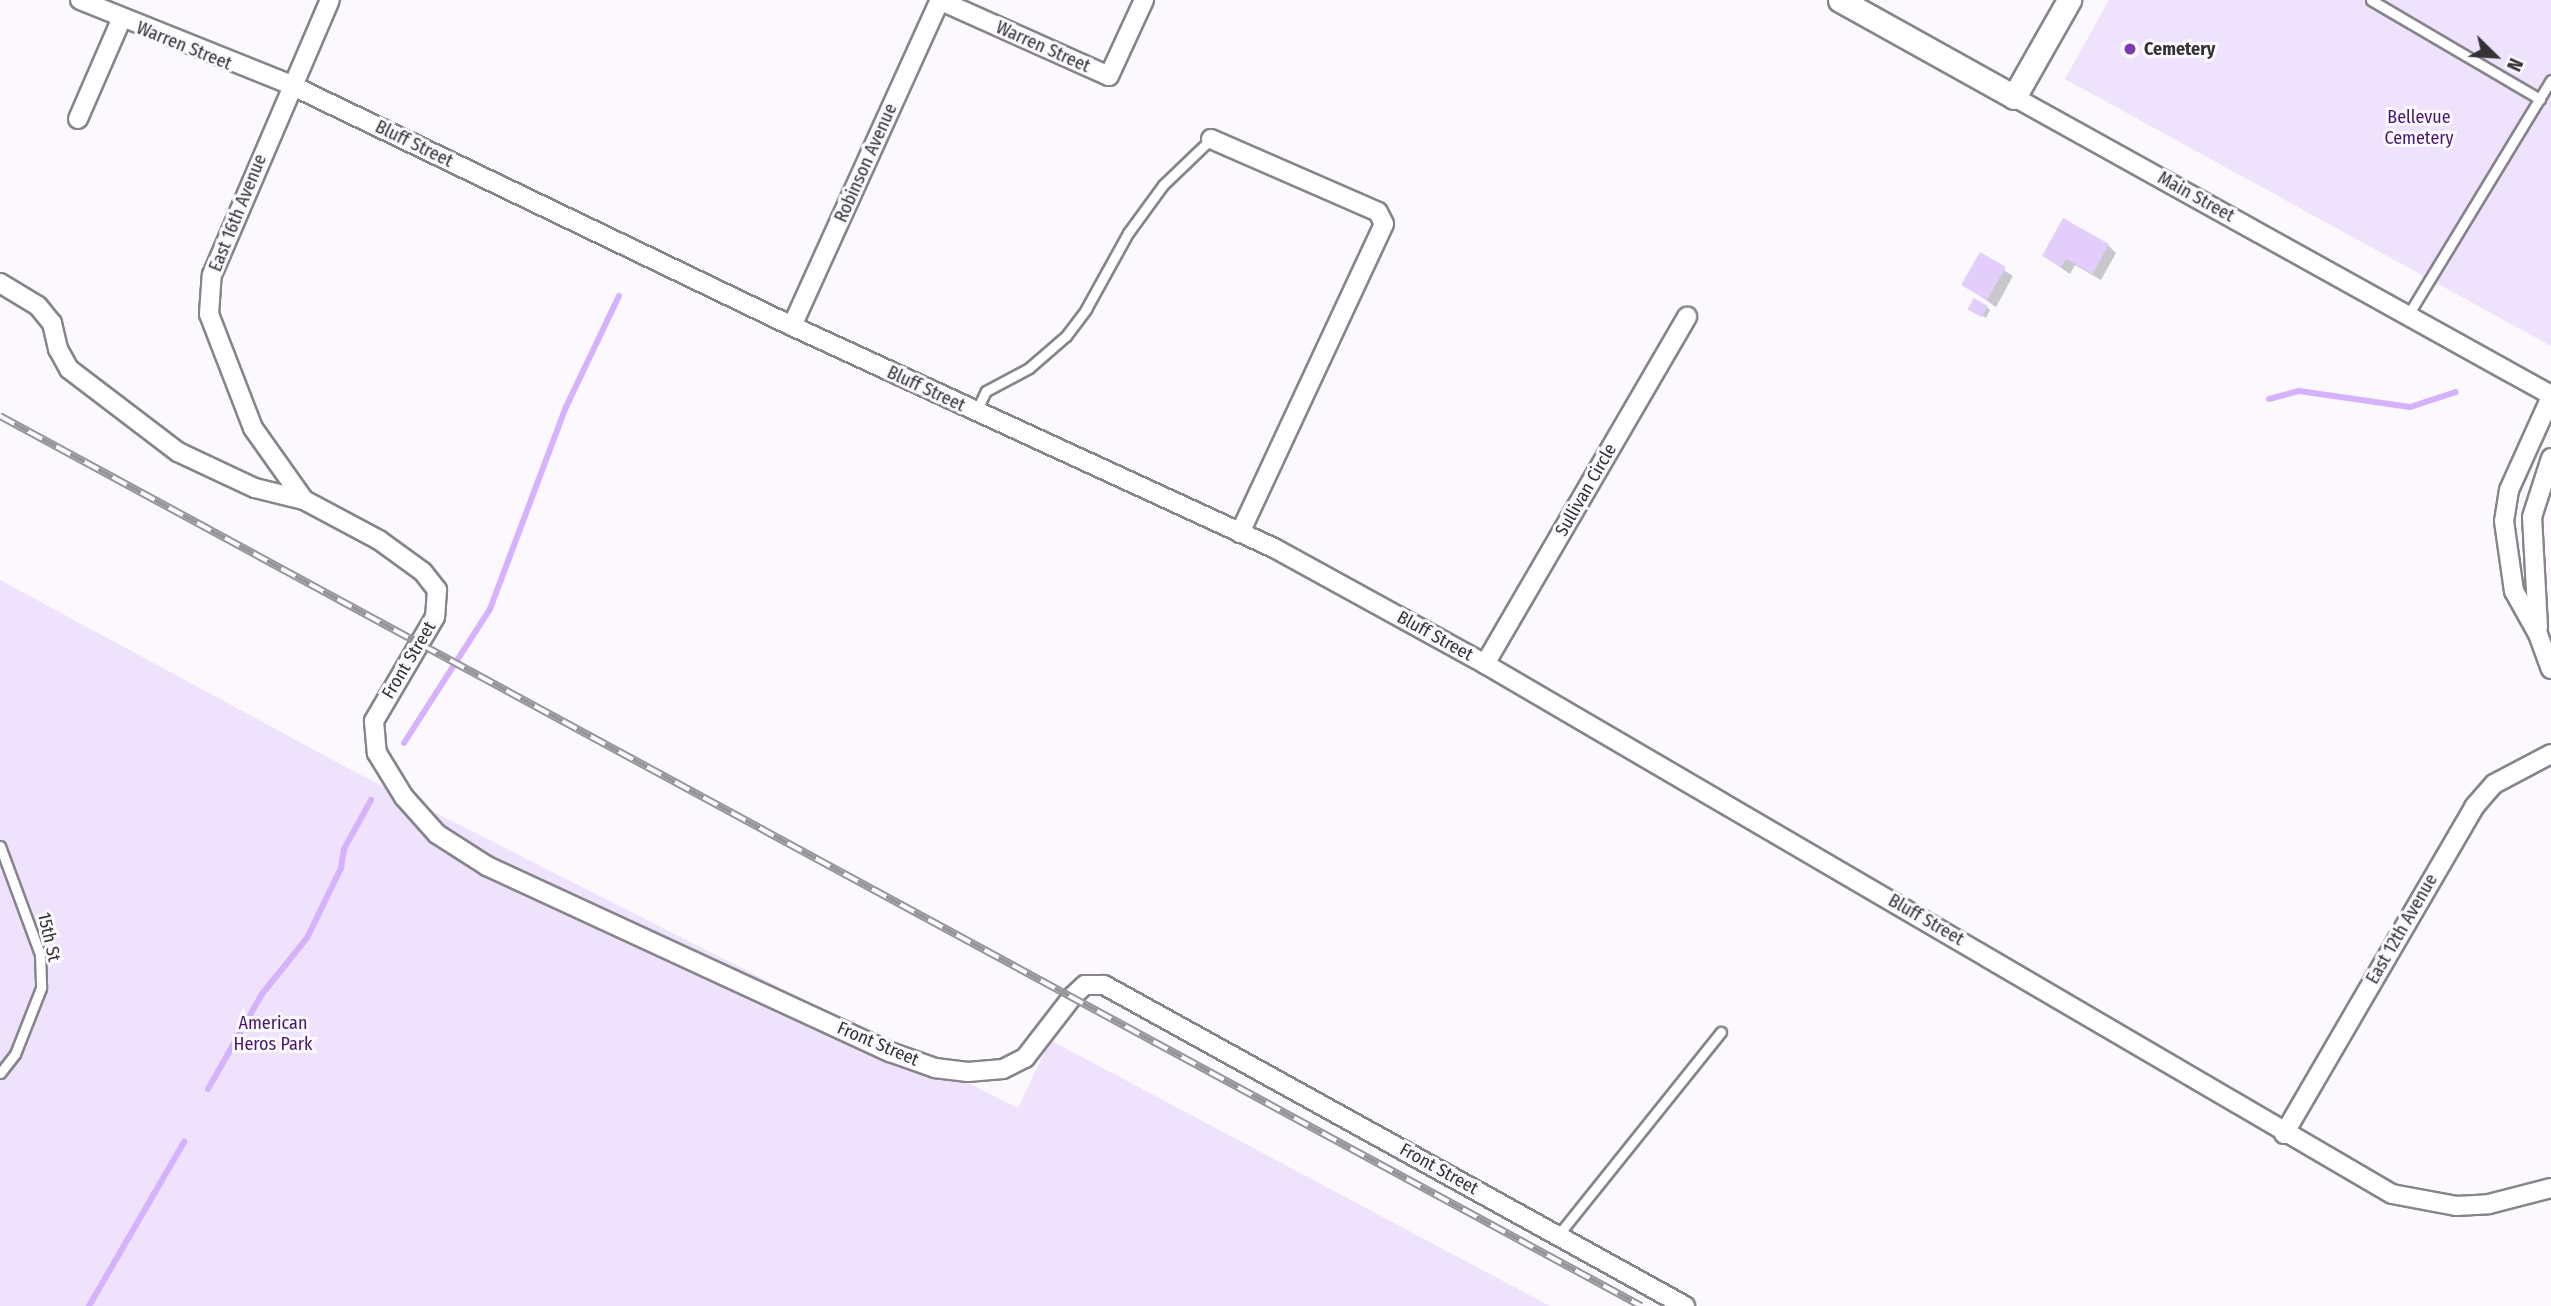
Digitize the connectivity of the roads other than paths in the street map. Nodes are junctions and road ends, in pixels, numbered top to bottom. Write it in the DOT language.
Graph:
graph roads {
  1 [pos="80,0"];
  2 [pos="330,0"];
  3 [pos="940,0"];
  4 [pos="1144,0"];
  5 [pos="1840,0"];
  6 [pos="2069,0"];
  7 [pos="2372,0"];
  8 [pos="121,20"];
  9 [pos="2551,80"];
  10 [pos="291,85"];
  11 [pos="2014,97"];
  12 [pos="2540,99"];
  13 [pos="78,119"];
  14 [pos="1211,139"];
  15 [pos="0,283"];
  16 [pos="2408,315"];
  17 [pos="1687,317"];
  18 [pos="792,326"];
  19 [pos="2551,396"];
  20 [pos="976,412"];
  21 [pos="2551,457"];
  22 [pos="304,500"];
  23 [pos="1240,533"];
  24 [pos="2538,635"];
  25 [pos="1485,664"];
  26 [pos="2551,669"];
  27 [pos="2551,754"];
  28 [pos="0,846"];
  29 [pos="1721,1032"];
  30 [pos="0,1073"];
  31 [pos="2284,1134"];
  32 [pos="2551,1188"];
  33 [pos="1559,1234"];
  34 [pos="1685,1306"];
  1 -- 8 [label="street, Warren Street"];
  2 -- 10 [label="street, East 16th Avenue"];
  3 -- 4 [label="street, Warren Street"];
  3 -- 18 [label="street, Robinson Avenue"];
  5 -- 11 [label="street, Main Street"];
  6 -- 11 [label="street"];
  7 -- 12 [label="lane"];
  8 -- 10 [label="street, Warren Street"];
  8 -- 13 [label="street"];
  9 -- 12 [label="lane"];
  10 -- 18 [label="street, Bluff Street"];
  10 -- 22 [label="street, East 16th Avenue"];
  11 -- 16 [label="street, Main Street"];
  12 -- 16 [label="lane"];
  14 -- 20 [label="lane"];
  14 -- 23 [label="street"];
  15 -- 22 [label="street"];
  16 -- 19 [label="street, Main Street"];
  17 -- 25 [label="street, Sullivan Circle"];
  18 -- 20 [label="street, Bluff Street"];
  19 -- 24 [label="street"];
  20 -- 23 [label="street, Bluff Street"];
  21 -- 24 [label="street"];
  22 -- 33 [label="street, Front Street"];
  23 -- 25 [label="street, Bluff Street"];
  24 -- 26 [label="street"];
  25 -- 31 [label="street, Bluff Street"];
  27 -- 31 [label="street, East 12th Avenue"];
  28 -- 30 [label="lane, 15th St"];
  29 -- 33 [label="lane"];
  31 -- 32 [label="street, Bluff Street"];
  33 -- 34 [label="street, Front Street"];
}
